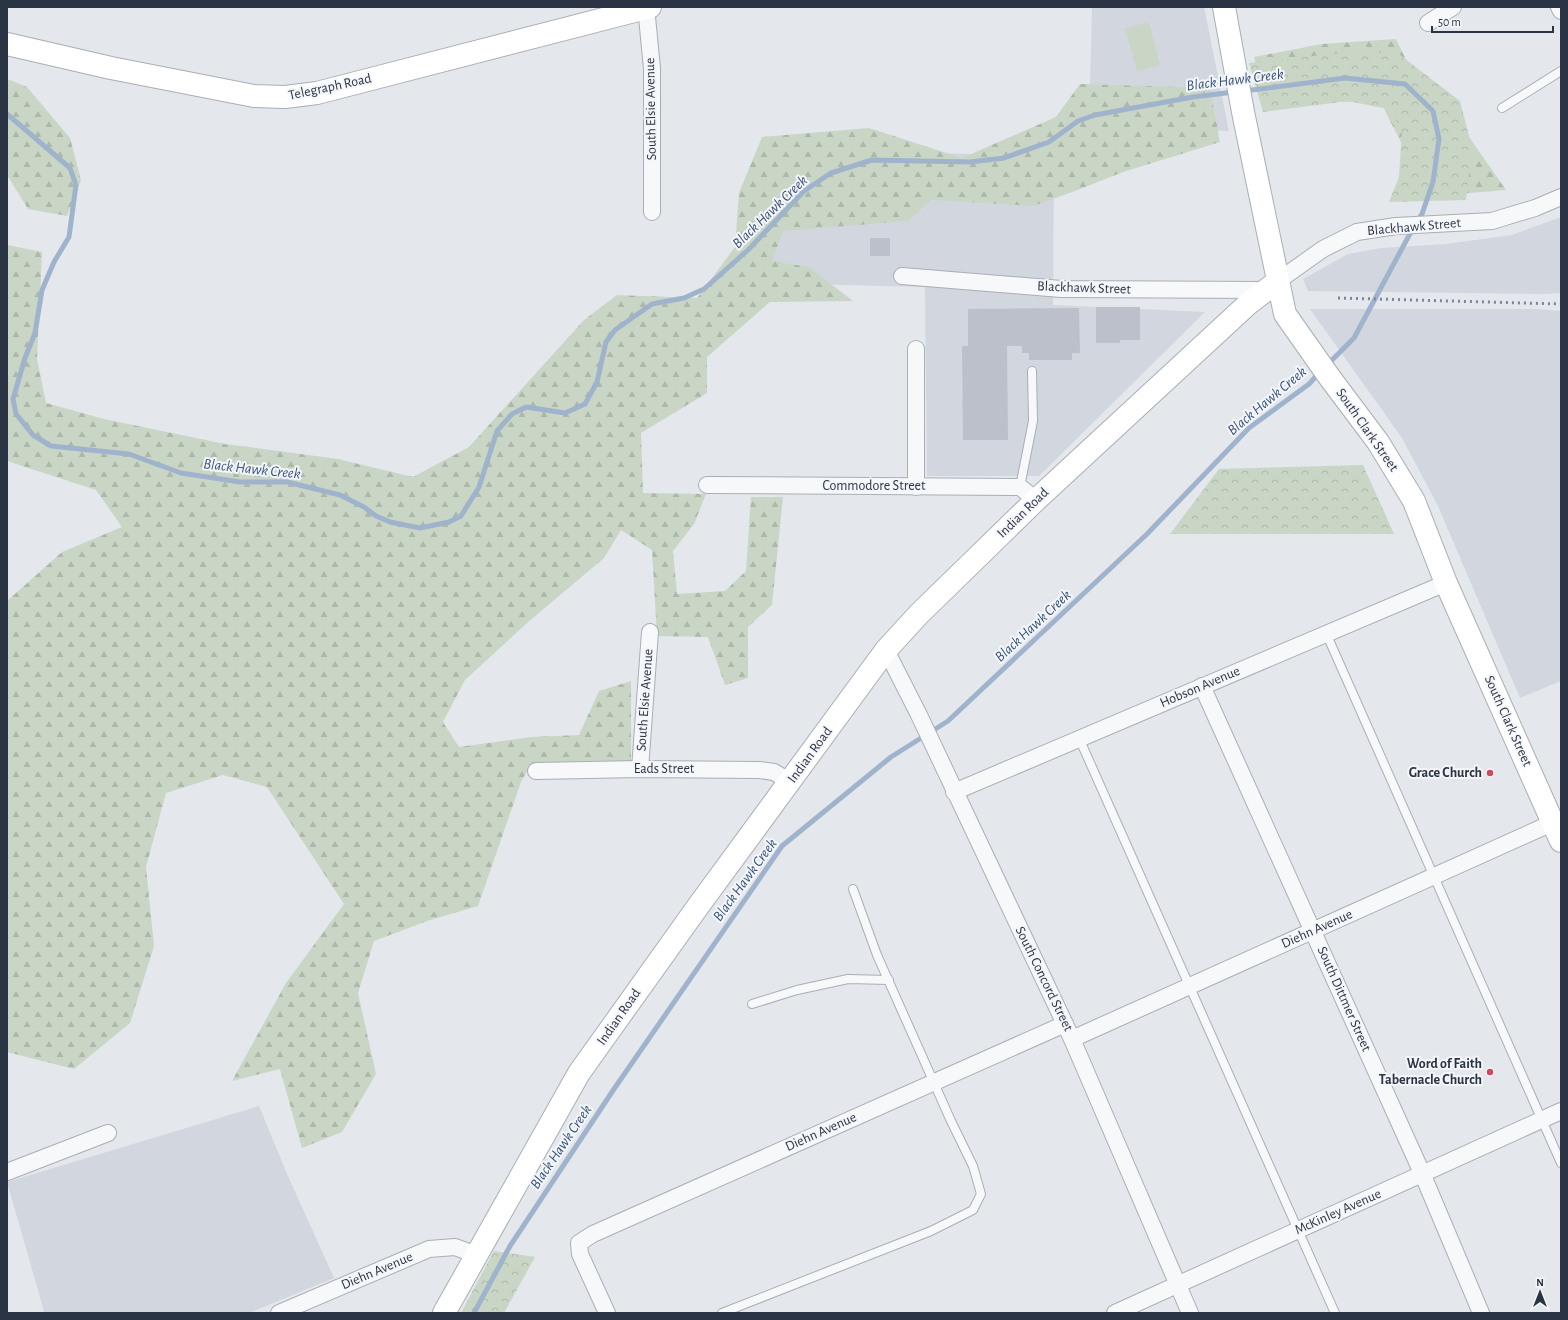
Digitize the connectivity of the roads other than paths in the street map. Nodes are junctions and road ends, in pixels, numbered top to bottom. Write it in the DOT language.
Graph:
graph roads {
  1 [pos="647,7"];
  2 [pos="1224,7"];
  3 [pos="1453,7"];
  4 [pos="1559,7"];
  5 [pos="1561,11"];
  6 [pos="1428,23"];
  7 [pos="7,44"];
  8 [pos="1561,71"];
  9 [pos="1502,108"];
  10 [pos="1561,197"];
  11 [pos="652,212"];
  12 [pos="902,276"];
  13 [pos="1272,286"];
  14 [pos="916,349"];
  15 [pos="1032,371"];
  16 [pos="707,485"];
  17 [pos="916,487"];
  18 [pos="1028,493"];
  19 [pos="1446,583"];
  20 [pos="650,632"];
  21 [pos="1326,633"];
  22 [pos="886,650"];
  23 [pos="1202,686"];
  24 [pos="1079,738"];
  25 [pos="640,769"];
  26 [pos="536,771"];
  27 [pos="790,782"];
  28 [pos="954,792"];
  29 [pos="1558,827"];
  30 [pos="1433,876"];
  31 [pos="853,889"];
  32 [pos="1313,930"];
  33 [pos="889,980"];
  34 [pos="1190,986"];
  35 [pos="752,1004"];
  36 [pos="1065,1024"];
  37 [pos="1072,1039"];
  38 [pos="934,1082"];
  39 [pos="1561,1111"];
  40 [pos="1542,1119"];
  41 [pos="108,1133"];
  42 [pos="1561,1163"];
  43 [pos="7,1172"];
  44 [pos="1422,1174"];
  45 [pos="1298,1230"];
  46 [pos="476,1255"];
  47 [pos="1178,1285"];
  48 [pos="279,1313"];
  49 [pos="444,1313"];
  50 [pos="607,1313"];
  51 [pos="722,1313"];
  52 [pos="1115,1313"];
  53 [pos="1190,1313"];
  54 [pos="1335,1313"];
  55 [pos="1481,1313"];
  1 -- 7 [label="street, Telegraph Road"];
  1 -- 11 [label="street, South Elsie Avenue"];
  2 -- 13 [label="street, South Clark Street"];
  3 -- 6 [label="street"];
  4 -- 5 [label="street"];
  8 -- 9 [label="lane"];
  10 -- 13 [label="street, Blackhawk Street"];
  12 -- 13 [label="street, Blackhawk Street"];
  13 -- 18 [label="street, Indian Road"];
  13 -- 19 [label="street, South Clark Street"];
  14 -- 17 [label="street"];
  15 -- 18 [label="lane"];
  16 -- 17 [label="street, Commodore Street"];
  17 -- 18 [label="street, Commodore Street"];
  18 -- 22 [label="street, Indian Road"];
  19 -- 21 [label="street, Hobson Avenue"];
  19 -- 29 [label="street, South Clark Street"];
  20 -- 25 [label="street, South Elsie Avenue"];
  21 -- 23 [label="street, Hobson Avenue"];
  21 -- 30 [label="lane"];
  22 -- 27 [label="street, Indian Road"];
  22 -- 28 [label="street, South Concord Street"];
  23 -- 24 [label="street, Hobson Avenue"];
  23 -- 32 [label="street, South Dittmer Street"];
  24 -- 28 [label="street, Hobson Avenue"];
  24 -- 34 [label="lane"];
  25 -- 26 [label="street, Eads Street"];
  25 -- 27 [label="street, Eads Street"];
  27 -- 46 [label="street, Indian Road"];
  28 -- 36 [label="street, South Concord Street"];
  29 -- 30 [label="street, Diehn Avenue"];
  30 -- 32 [label="street, Diehn Avenue"];
  30 -- 40 [label="lane"];
  31 -- 33 [label="lane"];
  32 -- 34 [label="street, Diehn Avenue"];
  32 -- 44 [label="street, South Dittmer Street"];
  33 -- 35 [label="lane"];
  33 -- 38 [label="lane"];
  34 -- 37 [label="street, Diehn Avenue"];
  34 -- 45 [label="lane"];
  36 -- 37 [label="street, South Concord Street"];
  36 -- 38 [label="street, Diehn Avenue"];
  37 -- 47 [label="street, South Concord Street"];
  38 -- 50 [label="street, Diehn Avenue"];
  38 -- 51 [label="lane"];
  39 -- 40 [label="street, McKinley Avenue"];
  40 -- 42 [label="lane"];
  40 -- 44 [label="street, McKinley Avenue"];
  41 -- 43 [label="street"];
  44 -- 45 [label="street, McKinley Avenue"];
  44 -- 55 [label="street, South Dittmer Street"];
  45 -- 47 [label="street, McKinley Avenue"];
  45 -- 54 [label="lane"];
  46 -- 48 [label="street, Diehn Avenue"];
  46 -- 49 [label="street, Indian Road"];
  47 -- 52 [label="street, McKinley Avenue"];
  47 -- 53 [label="street, South Concord Street"];
}
